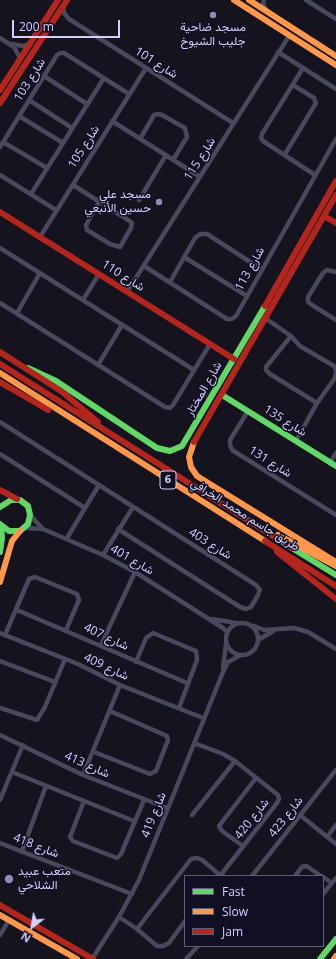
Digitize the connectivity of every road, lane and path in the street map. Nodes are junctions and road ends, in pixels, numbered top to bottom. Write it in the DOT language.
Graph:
graph roads {
  1 [pos="58,0"];
  2 [pos="67,0"];
  3 [pos="234,0"];
  4 [pos="249,0"];
  5 [pos="264,0"];
  6 [pos="306,0"];
  7 [pos="312,2"];
  8 [pos="63,6"];
  9 [pos="268,12"];
  10 [pos="68,18"];
  11 [pos="336,19"];
  12 [pos="54,20"];
  13 [pos="289,36"];
  14 [pos="0,38"];
  15 [pos="311,39"];
  16 [pos="9,43"];
  17 [pos="30,44"];
  18 [pos="318,44"];
  19 [pos="306,46"];
  20 [pos="314,51"];
  21 [pos="278,52"];
  22 [pos="336,56"];
  23 [pos="20,58"];
  24 [pos="336,65"];
  25 [pos="146,68"];
  26 [pos="303,68"];
  27 [pos="44,76"];
  28 [pos="104,78"];
  29 [pos="293,85"];
  30 [pos="336,89"];
  31 [pos="0,90"];
  32 [pos="129,94"];
  33 [pos="30,100"];
  34 [pos="1,101"];
  35 [pos="88,104"];
  36 [pos="19,116"];
  37 [pos="112,122"];
  38 [pos="234,124"];
  39 [pos="72,128"];
  40 [pos="140,139"];
  41 [pos="336,139"];
  42 [pos="3,142"];
  43 [pos="63,143"];
  44 [pos="0,146"];
  45 [pos="285,154"];
  46 [pos="166,155"];
  47 [pos="173,160"];
  48 [pos="47,168"];
  49 [pos="0,175"];
  50 [pos="315,175"];
  51 [pos="200,177"];
  52 [pos="336,181"];
  53 [pos="72,185"];
  54 [pos="31,194"];
  55 [pos="336,195"];
  56 [pos="139,200"];
  57 [pos="99,202"];
  58 [pos="56,210"];
  59 [pos="0,212"];
  60 [pos="324,216"];
  61 [pos="336,223"];
  62 [pos="40,237"];
  63 [pos="0,248"];
  64 [pos="184,257"];
  65 [pos="144,266"];
  66 [pos="261,269"];
  67 [pos="336,272"];
  68 [pos="40,273"];
  69 [pos="99,274"];
  70 [pos="170,282"];
  71 [pos="127,292"];
  72 [pos="275,295"];
  73 [pos="247,296"];
  74 [pos="83,300"];
  75 [pos="0,303"];
  76 [pos="269,305"];
  77 [pos="17,313"];
  78 [pos="265,318"];
  79 [pos="336,320"];
  80 [pos="122,325"];
  81 [pos="291,336"];
  82 [pos="210,344"];
  83 [pos="0,352"];
  84 [pos="234,359"];
  85 [pos="0,364"];
  86 [pos="20,365"];
  87 [pos="98,365"];
  88 [pos="194,370"];
  89 [pos="336,370"];
  90 [pos="0,373"];
  91 [pos="336,373"];
  92 [pos="0,382"];
  93 [pos="222,394"];
  94 [pos="317,403"];
  95 [pos="248,411"];
  96 [pos="0,422"];
  97 [pos="118,439"];
  98 [pos="296,441"];
  99 [pos="182,446"];
  100 [pos="190,450"];
  101 [pos="122,451"];
  102 [pos="336,453"];
  103 [pos="0,454"];
  104 [pos="330,463"];
  105 [pos="336,466"];
  106 [pos="99,485"];
  107 [pos="0,490"];
  108 [pos="20,500"];
  109 [pos="0,507"];
  110 [pos="133,507"];
  111 [pos="85,508"];
  112 [pos="233,511"];
  113 [pos="30,516"];
  114 [pos="336,516"];
  115 [pos="0,524"];
  116 [pos="22,529"];
  117 [pos="43,529"];
  118 [pos="118,529"];
  119 [pos="255,534"];
  120 [pos="67,538"];
  121 [pos="0,552"];
  122 [pos="103,555"];
  123 [pos="336,562"];
  124 [pos="336,566"];
  125 [pos="135,572"];
  126 [pos="336,576"];
  127 [pos="0,582"];
  128 [pos="336,586"];
  129 [pos="336,599"];
  130 [pos="17,610"];
  131 [pos="206,618"];
  132 [pos="238,623"];
  133 [pos="251,625"];
  134 [pos="279,628"];
  135 [pos="66,630"];
  136 [pos="227,632"];
  137 [pos="0,634"];
  138 [pos="5,636"];
  139 [pos="258,640"];
  140 [pos="226,642"];
  141 [pos="101,645"];
  142 [pos="336,649"];
  143 [pos="241,655"];
  144 [pos="65,659"];
  145 [pos="0,661"];
  146 [pos="136,662"];
  147 [pos="223,672"];
  148 [pos="55,682"];
  149 [pos="187,683"];
  150 [pos="120,685"];
  151 [pos="0,708"];
  152 [pos="179,708"];
  153 [pos="110,711"];
  154 [pos="203,718"];
  155 [pos="0,735"];
  156 [pos="194,743"];
  157 [pos="23,746"];
  158 [pos="94,752"];
  159 [pos="235,761"];
  160 [pos="336,770"];
  161 [pos="12,772"];
  162 [pos="83,775"];
  163 [pos="256,778"];
  164 [pos="46,786"];
  165 [pos="0,800"];
  166 [pos="144,800"];
  167 [pos="84,801"];
  168 [pos="167,808"];
  169 [pos="192,815"];
  170 [pos="300,815"];
  171 [pos="134,821"];
  172 [pos="336,825"];
  173 [pos="327,837"];
  174 [pos="0,843"];
  175 [pos="336,844"];
  176 [pos="243,846"];
  177 [pos="22,851"];
  178 [pos="219,875"];
  179 [pos="221,875"];
  180 [pos="253,875"];
  181 [pos="296,875"];
  182 [pos="319,875"];
  183 [pos="324,878"];
  184 [pos="336,878"];
  185 [pos="332,883"];
  186 [pos="324,893"];
  187 [pos="132,894"];
  188 [pos="0,905"];
  189 [pos="0,914"];
  190 [pos="119,917"];
  191 [pos="9,920"];
  192 [pos="184,923"];
  193 [pos="138,929"];
  194 [pos="0,935"];
  195 [pos="336,939"];
  196 [pos="197,947"];
  197 [pos="336,956"];
  198 [pos="77,959"];
  199 [pos="92,959"];
  200 [pos="186,959"];
  201 [pos="320,959"];
  202 [pos="334,959"];
  1 -- 17 [label="main road"];
  2 -- 8 [label="main road"];
  3 -- 13 [label="main road"];
  4 -- 9 [label="main road"];
  5 -- 9 [label="street"];
  6 -- 7 [label="street"];
  7 -- 11 [label="street"];
  8 -- 10 [label="street"];
  8 -- 12 [label="main road"];
  9 -- 15 [label="main road"];
  10 -- 12 [label="street"];
  10 -- 25 [label="street, شارع 101"];
  12 -- 34 [label="main road"];
  13 -- 19 [label="main road"];
  13 -- 21 [label="street, شارع 115"];
  14 -- 16 [label="street"];
  15 -- 18 [label="main road"];
  15 -- 19 [label="main road"];
  16 -- 17 [label="street"];
  16 -- 23 [label="street"];
  17 -- 23 [label="main road"];
  18 -- 20 [label="main road"];
  18 -- 22 [label="main road"];
  19 -- 20 [label="main road"];
  20 -- 24 [label="main road"];
  21 -- 26 [label="street"];
  21 -- 38 [label="street, شارع 115"];
  23 -- 31 [label="main road"];
  25 -- 32 [label="street, شارع 105"];
  25 -- 38 [label="street, شارع 101"];
  26 -- 29 [label="street"];
  26 -- 30 [label="street"];
  27 -- 28 [label="street, شارع 103"];
  27 -- 33 [label="street, شارع 103"];
  27 -- 35 [label="street"];
  28 -- 32 [label="street, شارع 103"];
  28 -- 35 [label="street"];
  29 -- 45 [label="street"];
  29 -- 45 [label="street"];
  32 -- 37 [label="street, شارع 105"];
  33 -- 36 [label="street, شارع 103"];
  33 -- 39 [label="street"];
  35 -- 39 [label="street"];
  36 -- 42 [label="street, شارع 103"];
  36 -- 43 [label="street"];
  37 -- 40 [label="street"];
  37 -- 53 [label="street, شارع 105"];
  38 -- 51 [label="street, شارع 115"];
  39 -- 43 [label="street"];
  40 -- 46 [label="street"];
  40 -- 47 [label="street"];
  41 -- 50 [label="street, شارع 113"];
  42 -- 44 [label="street, شارع 103"];
  42 -- 48 [label="street"];
  43 -- 48 [label="street"];
  45 -- 50 [label="street"];
  46 -- 47 [label="street"];
  46 -- 56 [label="street"];
  47 -- 51 [label="street"];
  48 -- 54 [label="street"];
  49 -- 54 [label="street"];
  50 -- 66 [label="street, شارع 113"];
  51 -- 65 [label="street, شارع 115"];
  52 -- 72 [label="main road, شارع المختار"];
  53 -- 57 [label="street"];
  53 -- 58 [label="street, شارع 105"];
  54 -- 58 [label="street"];
  55 -- 60 [label="main road, شارع المختار"];
  57 -- 57 [label="street"];
  58 -- 62 [label="street, شارع 105"];
  59 -- 62 [label="main road, شارع 110"];
  60 -- 61 [label="main road"];
  60 -- 72 [label="main road, شارع المختار"];
  62 -- 69 [label="main road, شارع 110"];
  63 -- 68 [label="street"];
  64 -- 66 [label="street"];
  64 -- 70 [label="street"];
  64 -- 73 [label="street"];
  65 -- 70 [label="street, شارع 113"];
  65 -- 71 [label="street, شارع 115"];
  66 -- 73 [label="street, شارع 113"];
  67 -- 79 [label="street"];
  68 -- 74 [label="street"];
  68 -- 77 [label="street"];
  69 -- 71 [label="main road, شارع 110"];
  69 -- 74 [label="street"];
  70 -- 73 [label="street, شارع 113"];
  71 -- 82 [label="main road, شارع 110"];
  72 -- 76 [label="main road, شارع المختار"];
  74 -- 80 [label="street"];
  75 -- 77 [label="street"];
  76 -- 78 [label="main road, شارع المختار"];
  76 -- 84 [label="main road, شارع المختار"];
  77 -- 87 [label="street"];
  78 -- 81 [label="street"];
  78 -- 93 [label="main road, شارع المختار"];
  80 -- 87 [label="street"];
  80 -- 88 [label="street"];
  81 -- 89 [label="street"];
  81 -- 94 [label="street"];
  82 -- 84 [label="main road, شارع 110"];
  82 -- 88 [label="street"];
  83 -- 86 [label="main road"];
  84 -- 99 [label="main road, شارع المختار"];
  85 -- 97 [label="main road, طريق جاسم محمد الخرافي / 6"];
  86 -- 97 [label="main road"];
  86 -- 99 [label="main road"];
  87 -- 88 [label="street"];
  90 -- 101 [label="main road, طريق جاسم محمد الخرافي / 6"];
  91 -- 94 [label="street"];
  92 -- 101 [label="main road"];
  93 -- 95 [label="main road, شارع 135"];
  93 -- 100 [label="main road, شارع المختار"];
  94 -- 98 [label="street"];
  95 -- 98 [label="main road, شارع 135"];
  95 -- 114 [label="street, شارع 131"];
  96 -- 106 [label="street, شارع 403"];
  97 -- 112 [label="main road, طريق جاسم محمد الخرافي / 6"];
  98 -- 104 [label="main road, شارع 135"];
  99 -- 100 [label="main road"];
  100 -- 123 [label="main road"];
  101 -- 119 [label="main road, طريق جاسم محمد الخرافي / 6"];
  102 -- 104 [label="street"];
  103 -- 111 [label="street"];
  104 -- 105 [label="main road, شارع 135"];
  106 -- 110 [label="street, شارع 403"];
  106 -- 111 [label="street"];
  107 -- 108 [label="main road"];
  108 -- 109 [label="main road"];
  108 -- 113 [label="main road"];
  110 -- 118 [label="street"];
  110 -- 118 [label="street, شارع 403"];
  111 -- 120 [label="street"];
  112 -- 124 [label="main road"];
  112 -- 126 [label="main road, طريق جاسم محمد الخرافي / 6"];
  113 -- 116 [label="main road"];
  113 -- 117 [label="street, شارع 401"];
  115 -- 116 [label="main road"];
  115 -- 121 [label="main road"];
  116 -- 117 [label="street, شارع 401"];
  116 -- 127 [label="main road"];
  117 -- 120 [label="street, شارع 401"];
  118 -- 122 [label="street"];
  119 -- 128 [label="main road, طريق جاسم محمد الخرافي / 6"];
  119 -- 129 [label="main road"];
  120 -- 122 [label="street, شارع 401"];
  122 -- 125 [label="street, شارع 401"];
  125 -- 131 [label="street, شارع 401"];
  125 -- 141 [label="street"];
  130 -- 135 [label="street, شارع 407"];
  130 -- 135 [label="street"];
  130 -- 138 [label="street"];
  131 -- 132 [label="street, شارع 401"];
  131 -- 136 [label="street, شارع 401"];
  132 -- 133 [label="street"];
  132 -- 136 [label="street"];
  133 -- 134 [label="street"];
  133 -- 139 [label="street"];
  134 -- 139 [label="street"];
  134 -- 142 [label="street"];
  135 -- 141 [label="street, شارع 407"];
  136 -- 140 [label="street"];
  137 -- 138 [label="street, شارع 409"];
  138 -- 144 [label="street, شارع 409"];
  139 -- 143 [label="street"];
  140 -- 143 [label="street"];
  140 -- 147 [label="street, شارع 419"];
  141 -- 146 [label="street, شارع 407"];
  143 -- 147 [label="street, شارع 419"];
  144 -- 148 [label="street"];
  144 -- 150 [label="street, شارع 409"];
  145 -- 148 [label="street"];
  146 -- 149 [label="street, شارع 407"];
  146 -- 149 [label="street"];
  147 -- 154 [label="street, شارع 419"];
  148 -- 151 [label="street"];
  149 -- 152 [label="street"];
  150 -- 152 [label="street, شارع 409"];
  150 -- 153 [label="street"];
  152 -- 154 [label="street, شارع 409"];
  153 -- 158 [label="street"];
  153 -- 158 [label="street"];
  154 -- 156 [label="street, شارع 419"];
  155 -- 157 [label="street, شارع 413"];
  156 -- 159 [label="street, شارع 420"];
  156 -- 168 [label="street, شارع 419"];
  157 -- 161 [label="street"];
  157 -- 162 [label="street, شارع 413"];
  158 -- 162 [label="street"];
  159 -- 163 [label="street, شارع 420"];
  159 -- 169 [label="street"];
  160 -- 170 [label="street, شارع 423"];
  161 -- 164 [label="street"];
  161 -- 165 [label="street"];
  162 -- 166 [label="street, شارع 413"];
  163 -- 176 [label="street, شارع 420"];
  163 -- 176 [label="street"];
  164 -- 167 [label="street"];
  164 -- 177 [label="street"];
  166 -- 168 [label="street, شارع 413"];
  166 -- 171 [label="street"];
  167 -- 171 [label="street"];
  167 -- 171 [label="street"];
  168 -- 187 [label="street, شارع 419"];
  170 -- 173 [label="street"];
  170 -- 180 [label="street, شارع 423"];
  172 -- 173 [label="street"];
  173 -- 175 [label="street"];
  174 -- 177 [label="street, شارع 418"];
  176 -- 179 [label="street, شارع 420"];
  177 -- 187 [label="street, شارع 418"];
  178 -- 193 [label="street"];
  181 -- 182 [label="street"];
  183 -- 185 [label="street"];
  184 -- 185 [label="street"];
  185 -- 186 [label="street"];
  187 -- 190 [label="street, شارع 419"];
  188 -- 199 [label="main road"];
  189 -- 191 [label="main road"];
  190 -- 193 [label="street"];
  190 -- 199 [label="street, شارع 419"];
  191 -- 194 [label="street"];
  191 -- 198 [label="main road"];
  192 -- 193 [label="street"];
  195 -- 201 [label="main road"];
  196 -- 200 [label="street"];
  197 -- 202 [label="main road"];
}
